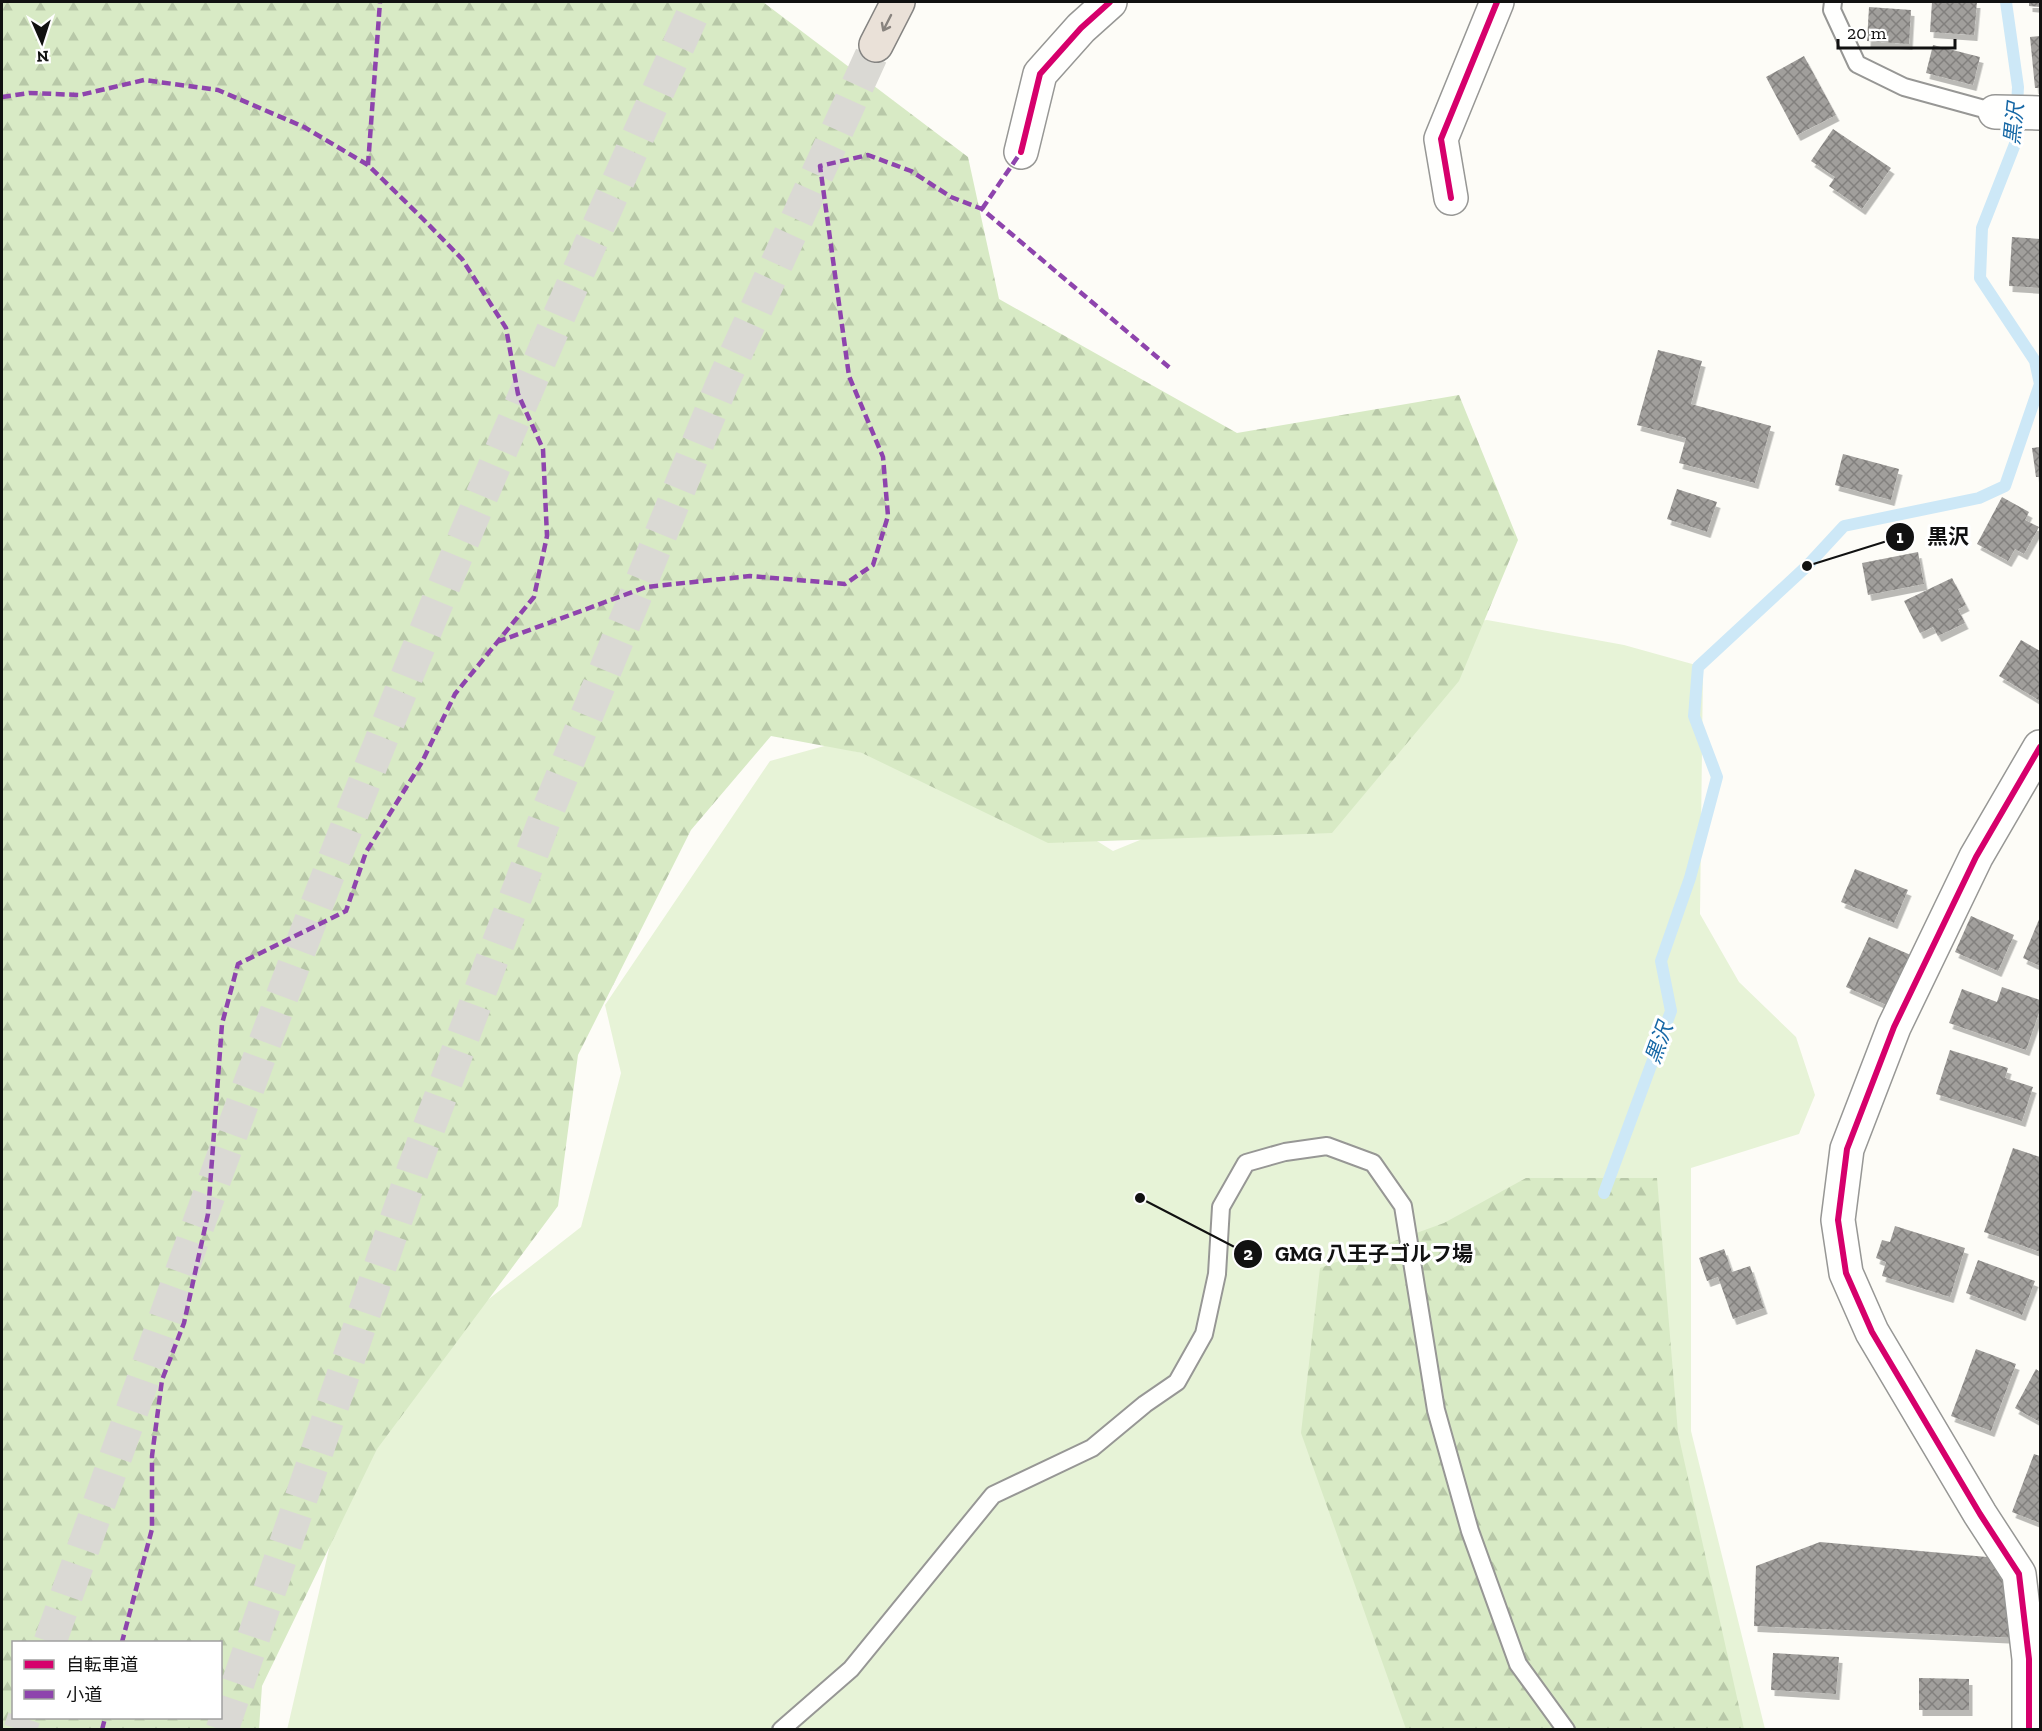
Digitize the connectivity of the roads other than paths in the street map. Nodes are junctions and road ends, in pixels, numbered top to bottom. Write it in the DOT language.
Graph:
graph roads {
  1 [pos="898,2"];
  2 [pos="1110,2"];
  3 [pos="1497,2"];
  4 [pos="1833,2"];
  5 [pos="876,45"];
  6 [pos="1995,112"];
  7 [pos="2040,113"];
  8 [pos="1021,152"];
  9 [pos="1451,198"];
  10 [pos="2040,747"];
  11 [pos="781,1730"];
  12 [pos="1566,1730"];
  13 [pos="2029,1730"];
  1 -- 5 [label="highway, one-way"];
  2 -- 8 [label="street"];
  3 -- 9 [label="street"];
  4 -- 6 [label="lane"];
  6 -- 7 [label="street"];
  10 -- 13 [label="street"];
  11 -- 12 [label="lane"];
}
